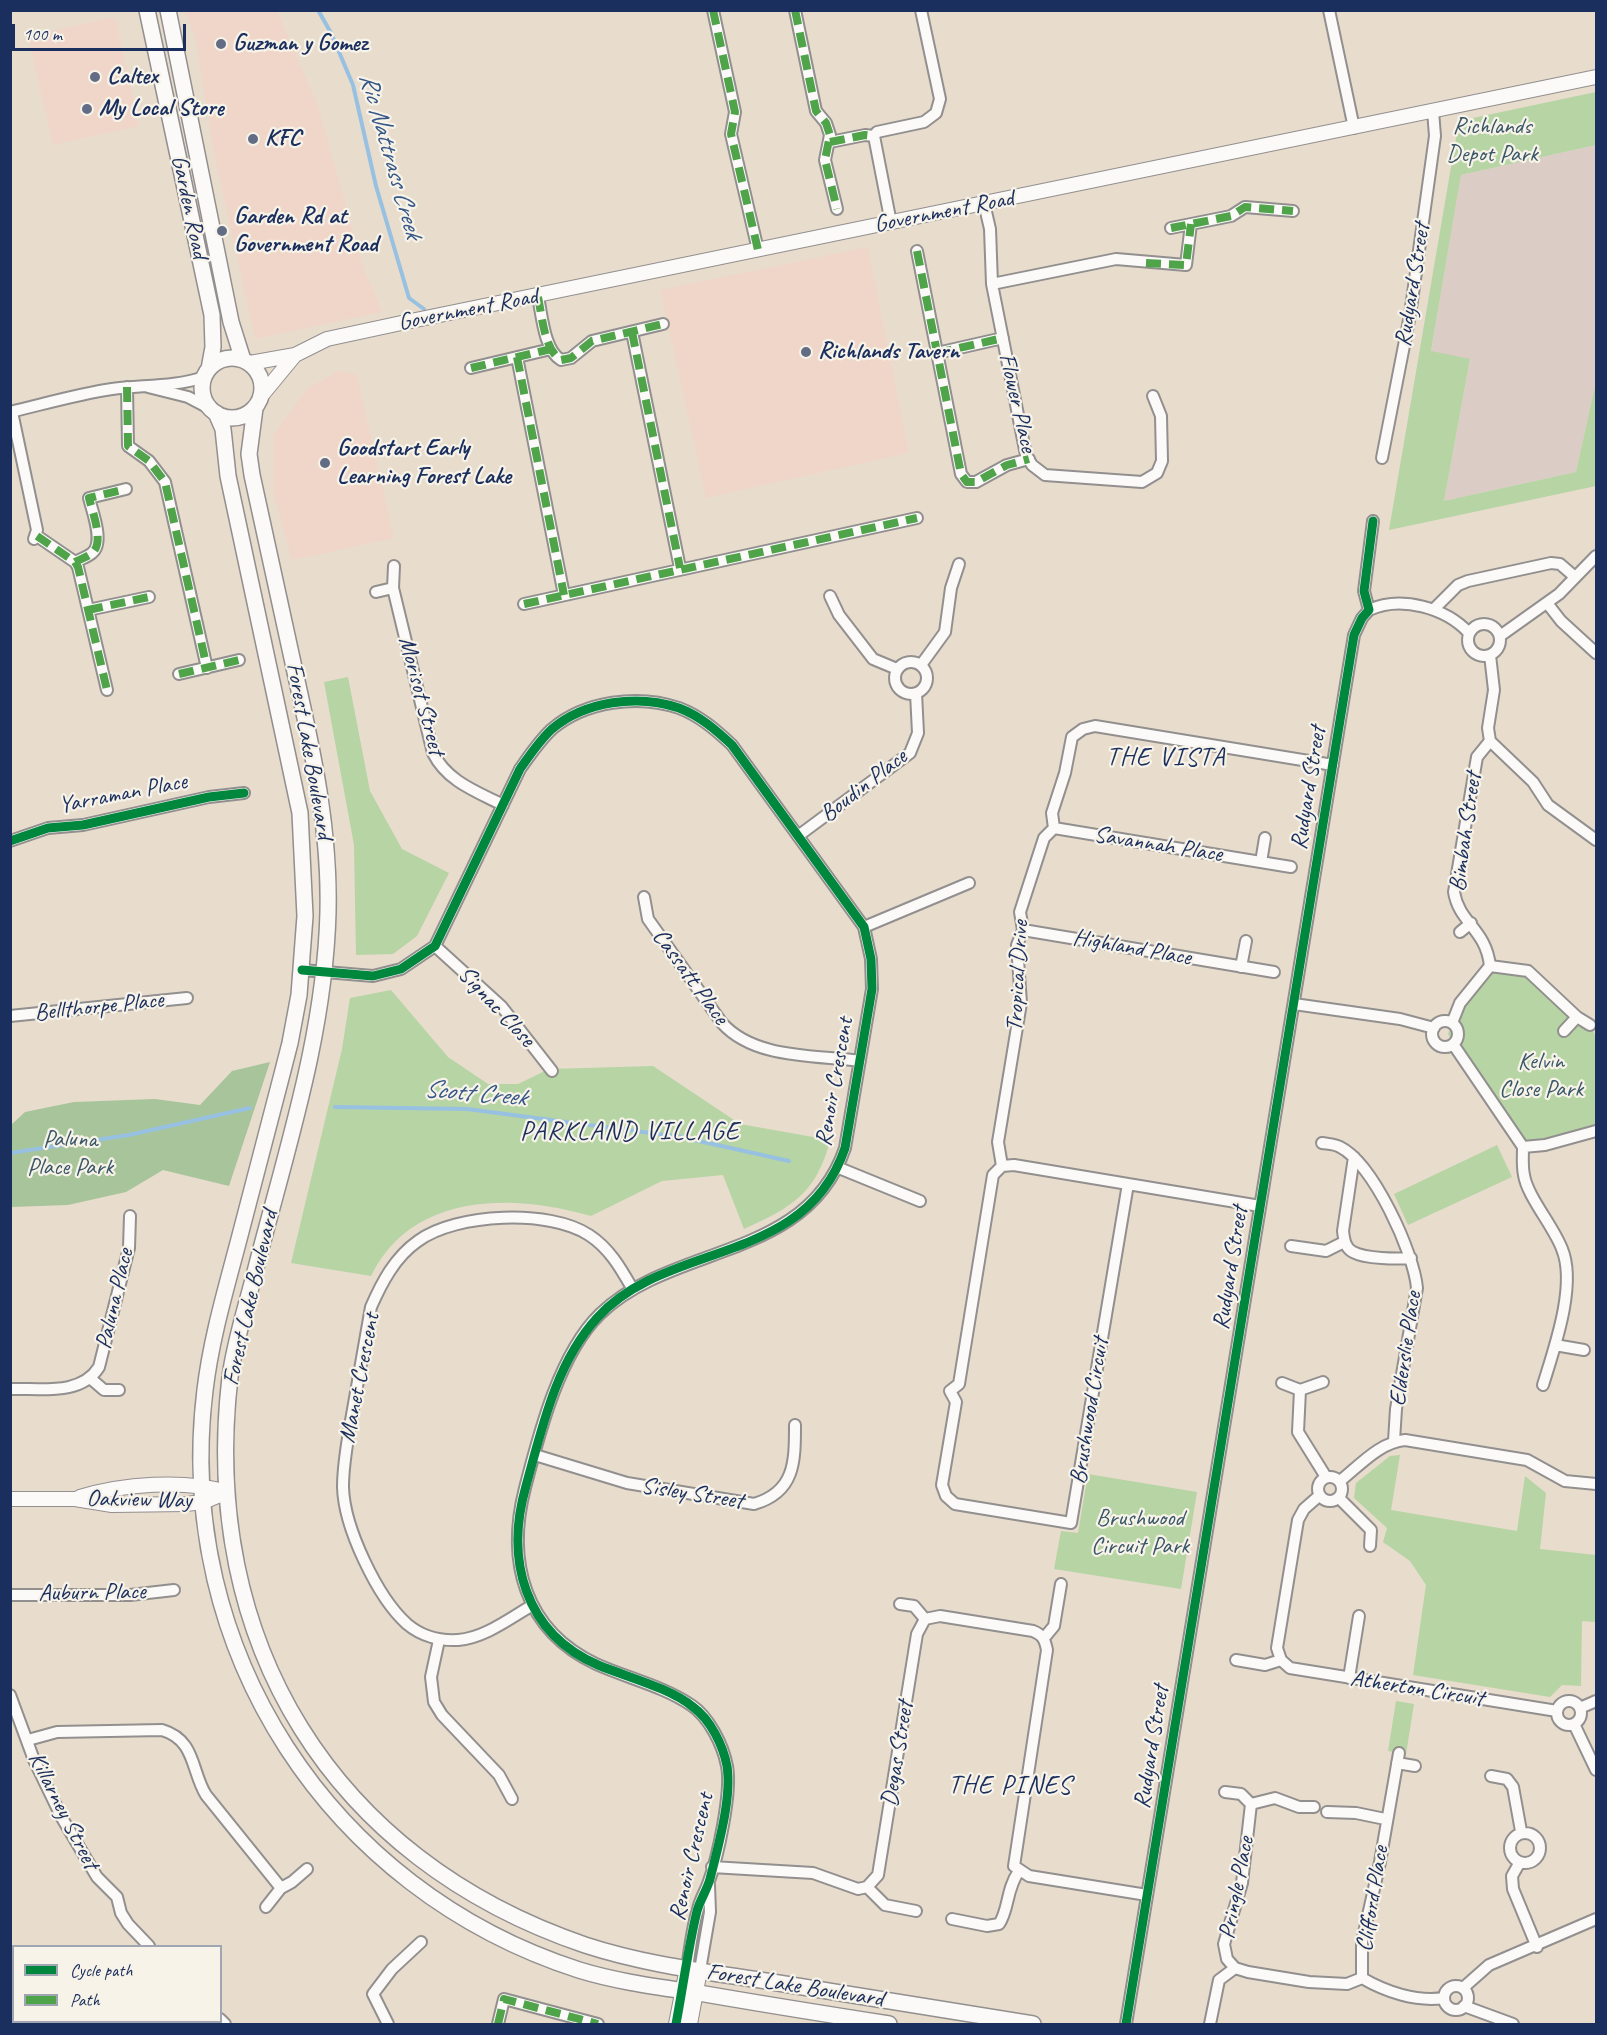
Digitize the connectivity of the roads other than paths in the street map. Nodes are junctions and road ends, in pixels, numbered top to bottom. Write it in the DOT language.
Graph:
graph roads {
  1 [pos="147,10"];
  2 [pos="168,10"];
  3 [pos="713,10"];
  4 [pos="795,10"];
  5 [pos="921,10"];
  6 [pos="1329,10"];
  7 [pos="1596,77"];
  8 [pos="1433,111"];
  9 [pos="1354,128"];
  10 [pos="874,136"];
  11 [pos="830,142"];
  12 [pos="984,203"];
  13 [pos="837,209"];
  14 [pos="1293,211"];
  15 [pos="891,223"];
  16 [pos="1191,224"];
  17 [pos="1171,228"];
  18 [pos="758,250"];
  19 [pos="917,251"];
  20 [pos="992,284"];
  21 [pos="538,297"];
  22 [pos="663,324"];
  23 [pos="632,332"];
  24 [pos="1003,338"];
  25 [pos="550,349"];
  26 [pos="937,353"];
  27 [pos="295,355"];
  28 [pos="517,357"];
  29 [pos="246,362"];
  30 [pos="471,368"];
  31 [pos="207,373"];
  32 [pos="146,386"];
  33 [pos="127,387"];
  34 [pos="1153,396"];
  35 [pos="258,402"];
  36 [pos="213,410"];
  37 [pos="11,412"];
  38 [pos="1382,458"];
  39 [pos="1029,459"];
  40 [pos="126,489"];
  41 [pos="917,518"];
  42 [pos="1373,521"];
  43 [pos="1596,556"];
  44 [pos="75,562"];
  45 [pos="958,564"];
  46 [pos="394,566"];
  47 [pos="680,568"];
  48 [pos="1575,577"];
  49 [pos="393,588"];
  50 [pos="376,592"];
  51 [pos="564,595"];
  52 [pos="830,596"];
  53 [pos="150,597"];
  54 [pos="1547,603"];
  55 [pos="524,604"];
  56 [pos="1434,609"];
  57 [pos="88,610"];
  58 [pos="1369,610"];
  59 [pos="1469,633"];
  60 [pos="1500,636"];
  61 [pos="1596,653"];
  62 [pos="1491,655"];
  63 [pos="239,660"];
  64 [pos="921,665"];
  65 [pos="207,668"];
  66 [pos="897,669"];
  67 [pos="179,674"];
  68 [pos="107,690"];
  69 [pos="916,693"];
  70 [pos="1491,741"];
  71 [pos="1333,765"];
  72 [pos="244,793"];
  73 [pos="503,805"];
  74 [pos="1054,828"];
  75 [pos="798,836"];
  76 [pos="1265,838"];
  77 [pos="1596,840"];
  78 [pos="10,841"];
  79 [pos="1262,862"];
  80 [pos="1291,867"];
  81 [pos="969,883"];
  82 [pos="644,897"];
  83 [pos="1471,923"];
  84 [pos="864,927"];
  85 [pos="1023,930"];
  86 [pos="1460,932"];
  87 [pos="1246,941"];
  88 [pos="435,946"];
  89 [pos="1490,966"];
  90 [pos="1241,967"];
  91 [pos="302,970"];
  92 [pos="1274,972"];
  93 [pos="324,973"];
  94 [pos="188,998"];
  95 [pos="1294,1004"];
  96 [pos="10,1016"];
  97 [pos="1577,1017"];
  98 [pos="1452,1023"];
  99 [pos="1590,1025"];
  100 [pos="1434,1028"];
  101 [pos="1564,1031"];
  102 [pos="1453,1044"];
  103 [pos="860,1061"];
  104 [pos="552,1071"];
  105 [pos="1596,1131"];
  106 [pos="1322,1143"];
  107 [pos="1523,1147"];
  108 [pos="1354,1157"];
  109 [pos="1002,1166"];
  110 [pos="838,1168"];
  111 [pos="1128,1184"];
  112 [pos="920,1201"];
  113 [pos="1260,1206"];
  114 [pos="130,1216"];
  115 [pos="1344,1242"];
  116 [pos="1291,1246"];
  117 [pos="1411,1258"];
  118 [pos="632,1288"];
  119 [pos="1555,1345"];
  120 [pos="1584,1350"];
  121 [pos="90,1378"];
  122 [pos="1323,1382"];
  123 [pos="1282,1383"];
  124 [pos="1543,1385"];
  125 [pos="10,1389"];
  126 [pos="120,1390"];
  127 [pos="1300,1390"];
  128 [pos="795,1425"];
  129 [pos="1394,1441"];
  130 [pos="535,1455"];
  131 [pos="1326,1477"];
  132 [pos="1340,1481"];
  133 [pos="202,1484"];
  134 [pos="1596,1484"];
  135 [pos="226,1492"];
  136 [pos="1320,1495"];
  137 [pos="1339,1498"];
  138 [pos="10,1499"];
  139 [pos="75,1499"];
  140 [pos="203,1502"];
  141 [pos="1370,1546"];
  142 [pos="1061,1584"];
  143 [pos="174,1590"];
  144 [pos="10,1595"];
  145 [pos="900,1604"];
  146 [pos="531,1606"];
  147 [pos="1359,1616"];
  148 [pos="925,1619"];
  149 [pos="1044,1638"];
  150 [pos="439,1640"];
  151 [pos="1281,1659"];
  152 [pos="1236,1660"];
  153 [pos="1349,1677"];
  154 [pos="10,1695"];
  155 [pos="1596,1701"];
  156 [pos="1580,1708"];
  157 [pos="1557,1711"];
  158 [pos="1574,1724"];
  159 [pos="28,1740"];
  160 [pos="1415,1766"];
  161 [pos="1596,1770"];
  162 [pos="1491,1776"];
  163 [pos="1226,1791"];
  164 [pos="512,1799"];
  165 [pos="1251,1804"];
  166 [pos="1314,1807"];
  167 [pos="1327,1812"];
  168 [pos="1385,1819"];
  169 [pos="1521,1831"];
  170 [pos="1520,1862"];
  171 [pos="712,1867"];
  172 [pos="307,1869"];
  173 [pos="1019,1871"];
  174 [pos="867,1887"];
  175 [pos="281,1888"];
  176 [pos="1147,1895"];
  177 [pos="266,1907"];
  178 [pos="916,1911"];
  179 [pos="952,1919"];
  180 [pos="1596,1919"];
  181 [pos="421,1942"];
  182 [pos="147,1945"];
  183 [pos="1537,1947"];
  184 [pos="1235,1968"];
  185 [pos="693,1969"];
  186 [pos="1362,1978"];
  187 [pos="1463,1988"];
  188 [pos="689,1992"];
  189 [pos="1444,1998"];
  190 [pos="1464,2006"];
  191 [pos="584,2023"];
  192 [pos="388,2025"];
  193 [pos="498,2025"];
  194 [pos="598,2025"];
  195 [pos="676,2025"];
  196 [pos="690,2025"];
  197 [pos="889,2025"];
  198 [pos="1033,2025"];
  199 [pos="1126,2025"];
  200 [pos="1210,2025"];
  201 [pos="1513,2025"];
  1 -- 31 [label="main road, Garden Road"];
  2 -- 29 [label="main road, Garden Road"];
  3 -- 18 [label="street"];
  4 -- 11 [label="street"];
  5 -- 10 [label="street"];
  6 -- 9 [label="street"];
  7 -- 8 [label="street, Government Road"];
  8 -- 9 [label="street, Government Road"];
  8 -- 38 [label="street, Rudyard Street"];
  9 -- 12 [label="street, Government Road"];
  10 -- 11 [label="street"];
  10 -- 15 [label="street"];
  11 -- 13 [label="street"];
  12 -- 15 [label="street, Government Road"];
  12 -- 20 [label="street, Flower Place"];
  14 -- 16 [label="street"];
  15 -- 18 [label="street, Government Road"];
  16 -- 17 [label="street"];
  16 -- 20 [label="street"];
  18 -- 21 [label="street, Government Road"];
  19 -- 26 [label="street"];
  20 -- 24 [label="street, Flower Place"];
  21 -- 25 [label="street"];
  21 -- 27 [label="street, Government Road"];
  22 -- 23 [label="street"];
  23 -- 25 [label="street"];
  23 -- 47 [label="street"];
  24 -- 26 [label="street"];
  24 -- 39 [label="street, Flower Place"];
  25 -- 28 [label="street"];
  26 -- 39 [label="street"];
  27 -- 29 [label="street, Government Road"];
  27 -- 35 [label="street, Government Road"];
  28 -- 30 [label="street"];
  28 -- 51 [label="street"];
  29 -- 31 [label="main road"];
  29 -- 35 [label="main road"];
  31 -- 32 [label="street"];
  31 -- 36 [label="main road"];
  32 -- 33 [label="street"];
  32 -- 36 [label="street"];
  33 -- 37 [label="street"];
  33 -- 65 [label="street"];
  34 -- 39 [label="street, Flower Place"];
  35 -- 36 [label="main road"];
  35 -- 93 [label="main road, Forest Lake Boulevard"];
  36 -- 91 [label="main road, Forest Lake Boulevard"];
  37 -- 44 [label="street"];
  40 -- 44 [label="street"];
  41 -- 47 [label="street"];
  42 -- 58 [label="street"];
  43 -- 48 [label="street"];
  44 -- 57 [label="street"];
  45 -- 64 [label="street"];
  46 -- 49 [label="street, Morisot Street"];
  47 -- 51 [label="street"];
  48 -- 54 [label="street"];
  48 -- 56 [label="street"];
  49 -- 50 [label="street"];
  49 -- 73 [label="street, Morisot Street"];
  51 -- 55 [label="street"];
  52 -- 66 [label="street"];
  53 -- 57 [label="street"];
  54 -- 60 [label="street"];
  54 -- 61 [label="street"];
  56 -- 58 [label="street"];
  56 -- 59 [label="street"];
  57 -- 68 [label="street"];
  58 -- 71 [label="street, Rudyard Street"];
  59 -- 60 [label="street"];
  59 -- 62 [label="street"];
  60 -- 62 [label="street"];
  62 -- 70 [label="street"];
  63 -- 65 [label="street"];
  64 -- 66 [label="street"];
  64 -- 69 [label="street, Boudin Place"];
  65 -- 67 [label="street"];
  66 -- 69 [label="street"];
  69 -- 75 [label="street, Boudin Place"];
  70 -- 77 [label="street"];
  70 -- 83 [label="street, Bimbah Street"];
  71 -- 74 [label="street, Tropical Drive"];
  71 -- 95 [label="street, Rudyard Street"];
  72 -- 78 [label="street, Yarraman Place"];
  73 -- 75 [label="street, Renoir Crescent"];
  73 -- 88 [label="street, Renoir Crescent"];
  74 -- 79 [label="street, Savannah Place"];
  74 -- 85 [label="street, Tropical Drive"];
  75 -- 84 [label="street, Renoir Crescent"];
  76 -- 79 [label="street"];
  79 -- 80 [label="street, Savannah Place"];
  81 -- 84 [label="street"];
  82 -- 103 [label="street, Cassatt Place"];
  83 -- 86 [label="street, Bimbah Street"];
  83 -- 89 [label="street, Bimbah Street"];
  84 -- 103 [label="street, Renoir Crescent"];
  85 -- 90 [label="street, Highland Place"];
  85 -- 109 [label="street, Tropical Drive"];
  87 -- 90 [label="street"];
  88 -- 93 [label="street, Renoir Crescent"];
  88 -- 104 [label="street, Signac Close"];
  89 -- 97 [label="street"];
  89 -- 98 [label="street"];
  90 -- 92 [label="street, Highland Place"];
  91 -- 93 [label="street, Renoir Crescent"];
  91 -- 133 [label="main road, Forest Lake Boulevard"];
  93 -- 135 [label="main road, Forest Lake Boulevard"];
  94 -- 96 [label="street, Bellthorpe Place"];
  95 -- 100 [label="street"];
  95 -- 113 [label="street, Rudyard Street"];
  97 -- 99 [label="street"];
  97 -- 101 [label="street"];
  98 -- 100 [label="street"];
  98 -- 102 [label="street"];
  100 -- 102 [label="street"];
  102 -- 107 [label="street"];
  103 -- 110 [label="street, Renoir Crescent"];
  105 -- 107 [label="street"];
  106 -- 108 [label="street, Elderslie Place"];
  107 -- 119 [label="street"];
  108 -- 115 [label="street"];
  108 -- 117 [label="street, Elderslie Place"];
  109 -- 111 [label="street"];
  109 -- 111 [label="street, Brushwood Circuit"];
  110 -- 112 [label="street"];
  110 -- 118 [label="street, Renoir Crescent"];
  111 -- 113 [label="street"];
  113 -- 176 [label="street, Rudyard Street"];
  114 -- 121 [label="street, Paluna Place"];
  115 -- 116 [label="street"];
  115 -- 117 [label="street, Elderslie Place"];
  117 -- 129 [label="street, Elderslie Place"];
  118 -- 130 [label="street, Renoir Crescent"];
  118 -- 150 [label="street, Manet Crescent"];
  119 -- 120 [label="street"];
  119 -- 124 [label="street"];
  121 -- 125 [label="street, Paluna Place"];
  121 -- 126 [label="street, Paluna Place"];
  122 -- 127 [label="street"];
  123 -- 127 [label="street"];
  127 -- 131 [label="street"];
  128 -- 130 [label="street, Sisley Street"];
  129 -- 132 [label="street"];
  129 -- 134 [label="street"];
  130 -- 146 [label="street, Renoir Crescent"];
  131 -- 132 [label="street"];
  131 -- 136 [label="street"];
  132 -- 137 [label="street"];
  133 -- 135 [label="street, Oakview Way"];
  133 -- 139 [label="street, Oakview Way"];
  133 -- 140 [label="main road, Forest Lake Boulevard"];
  135 -- 140 [label="street, Oakview Way"];
  135 -- 185 [label="main road, Forest Lake Boulevard"];
  136 -- 137 [label="street"];
  136 -- 151 [label="street"];
  137 -- 141 [label="street"];
  138 -- 139 [label="street, Oakview Way"];
  139 -- 140 [label="street, Oakview Way"];
  140 -- 188 [label="main road, Forest Lake Boulevard"];
  142 -- 149 [label="street"];
  143 -- 144 [label="street, Auburn Place"];
  145 -- 148 [label="street"];
  146 -- 150 [label="street, Manet Crescent"];
  146 -- 171 [label="street, Renoir Crescent"];
  147 -- 153 [label="street"];
  148 -- 149 [label="street"];
  148 -- 174 [label="street, Degas Street"];
  149 -- 173 [label="street"];
  150 -- 164 [label="street"];
  151 -- 152 [label="street"];
  151 -- 153 [label="street, Atherton Circuit"];
  153 -- 157 [label="street, Atherton Circuit"];
  154 -- 159 [label="street, Killarney Street"];
  155 -- 156 [label="street"];
  156 -- 157 [label="street"];
  156 -- 158 [label="street"];
  157 -- 158 [label="street"];
  158 -- 161 [label="street"];
  159 -- 175 [label="street"];
  159 -- 182 [label="street, Killarney Street"];
  160 -- 168 [label="street, Clifford Place"];
  162 -- 169 [label="street"];
  163 -- 165 [label="street, Pringle Place"];
  165 -- 166 [label="street, Pringle Place"];
  165 -- 184 [label="street, Pringle Place"];
  167 -- 168 [label="street, Clifford Place"];
  168 -- 186 [label="street, Clifford Place"];
  169 -- 170 [label="street"];
  169 -- 170 [label="street"];
  170 -- 183 [label="street"];
  171 -- 174 [label="street"];
  171 -- 185 [label="street, Renoir Crescent"];
  172 -- 175 [label="street"];
  173 -- 176 [label="street"];
  173 -- 179 [label="street"];
  174 -- 178 [label="street"];
  175 -- 177 [label="street"];
  176 -- 199 [label="street, Rudyard Street"];
  180 -- 183 [label="street"];
  181 -- 192 [label="street"];
  183 -- 187 [label="street"];
  184 -- 186 [label="street, Pringle Place"];
  184 -- 200 [label="street, Pringle Place"];
  185 -- 188 [label="street"];
  185 -- 198 [label="main road, Forest Lake Boulevard"];
  186 -- 189 [label="street"];
  187 -- 189 [label="street"];
  187 -- 190 [label="street"];
  188 -- 195 [label="street"];
  188 -- 196 [label="street"];
  188 -- 197 [label="main road, Forest Lake Boulevard"];
  189 -- 190 [label="street"];
  190 -- 201 [label="street"];
  191 -- 193 [label="street"];
  191 -- 194 [label="street"];
}
